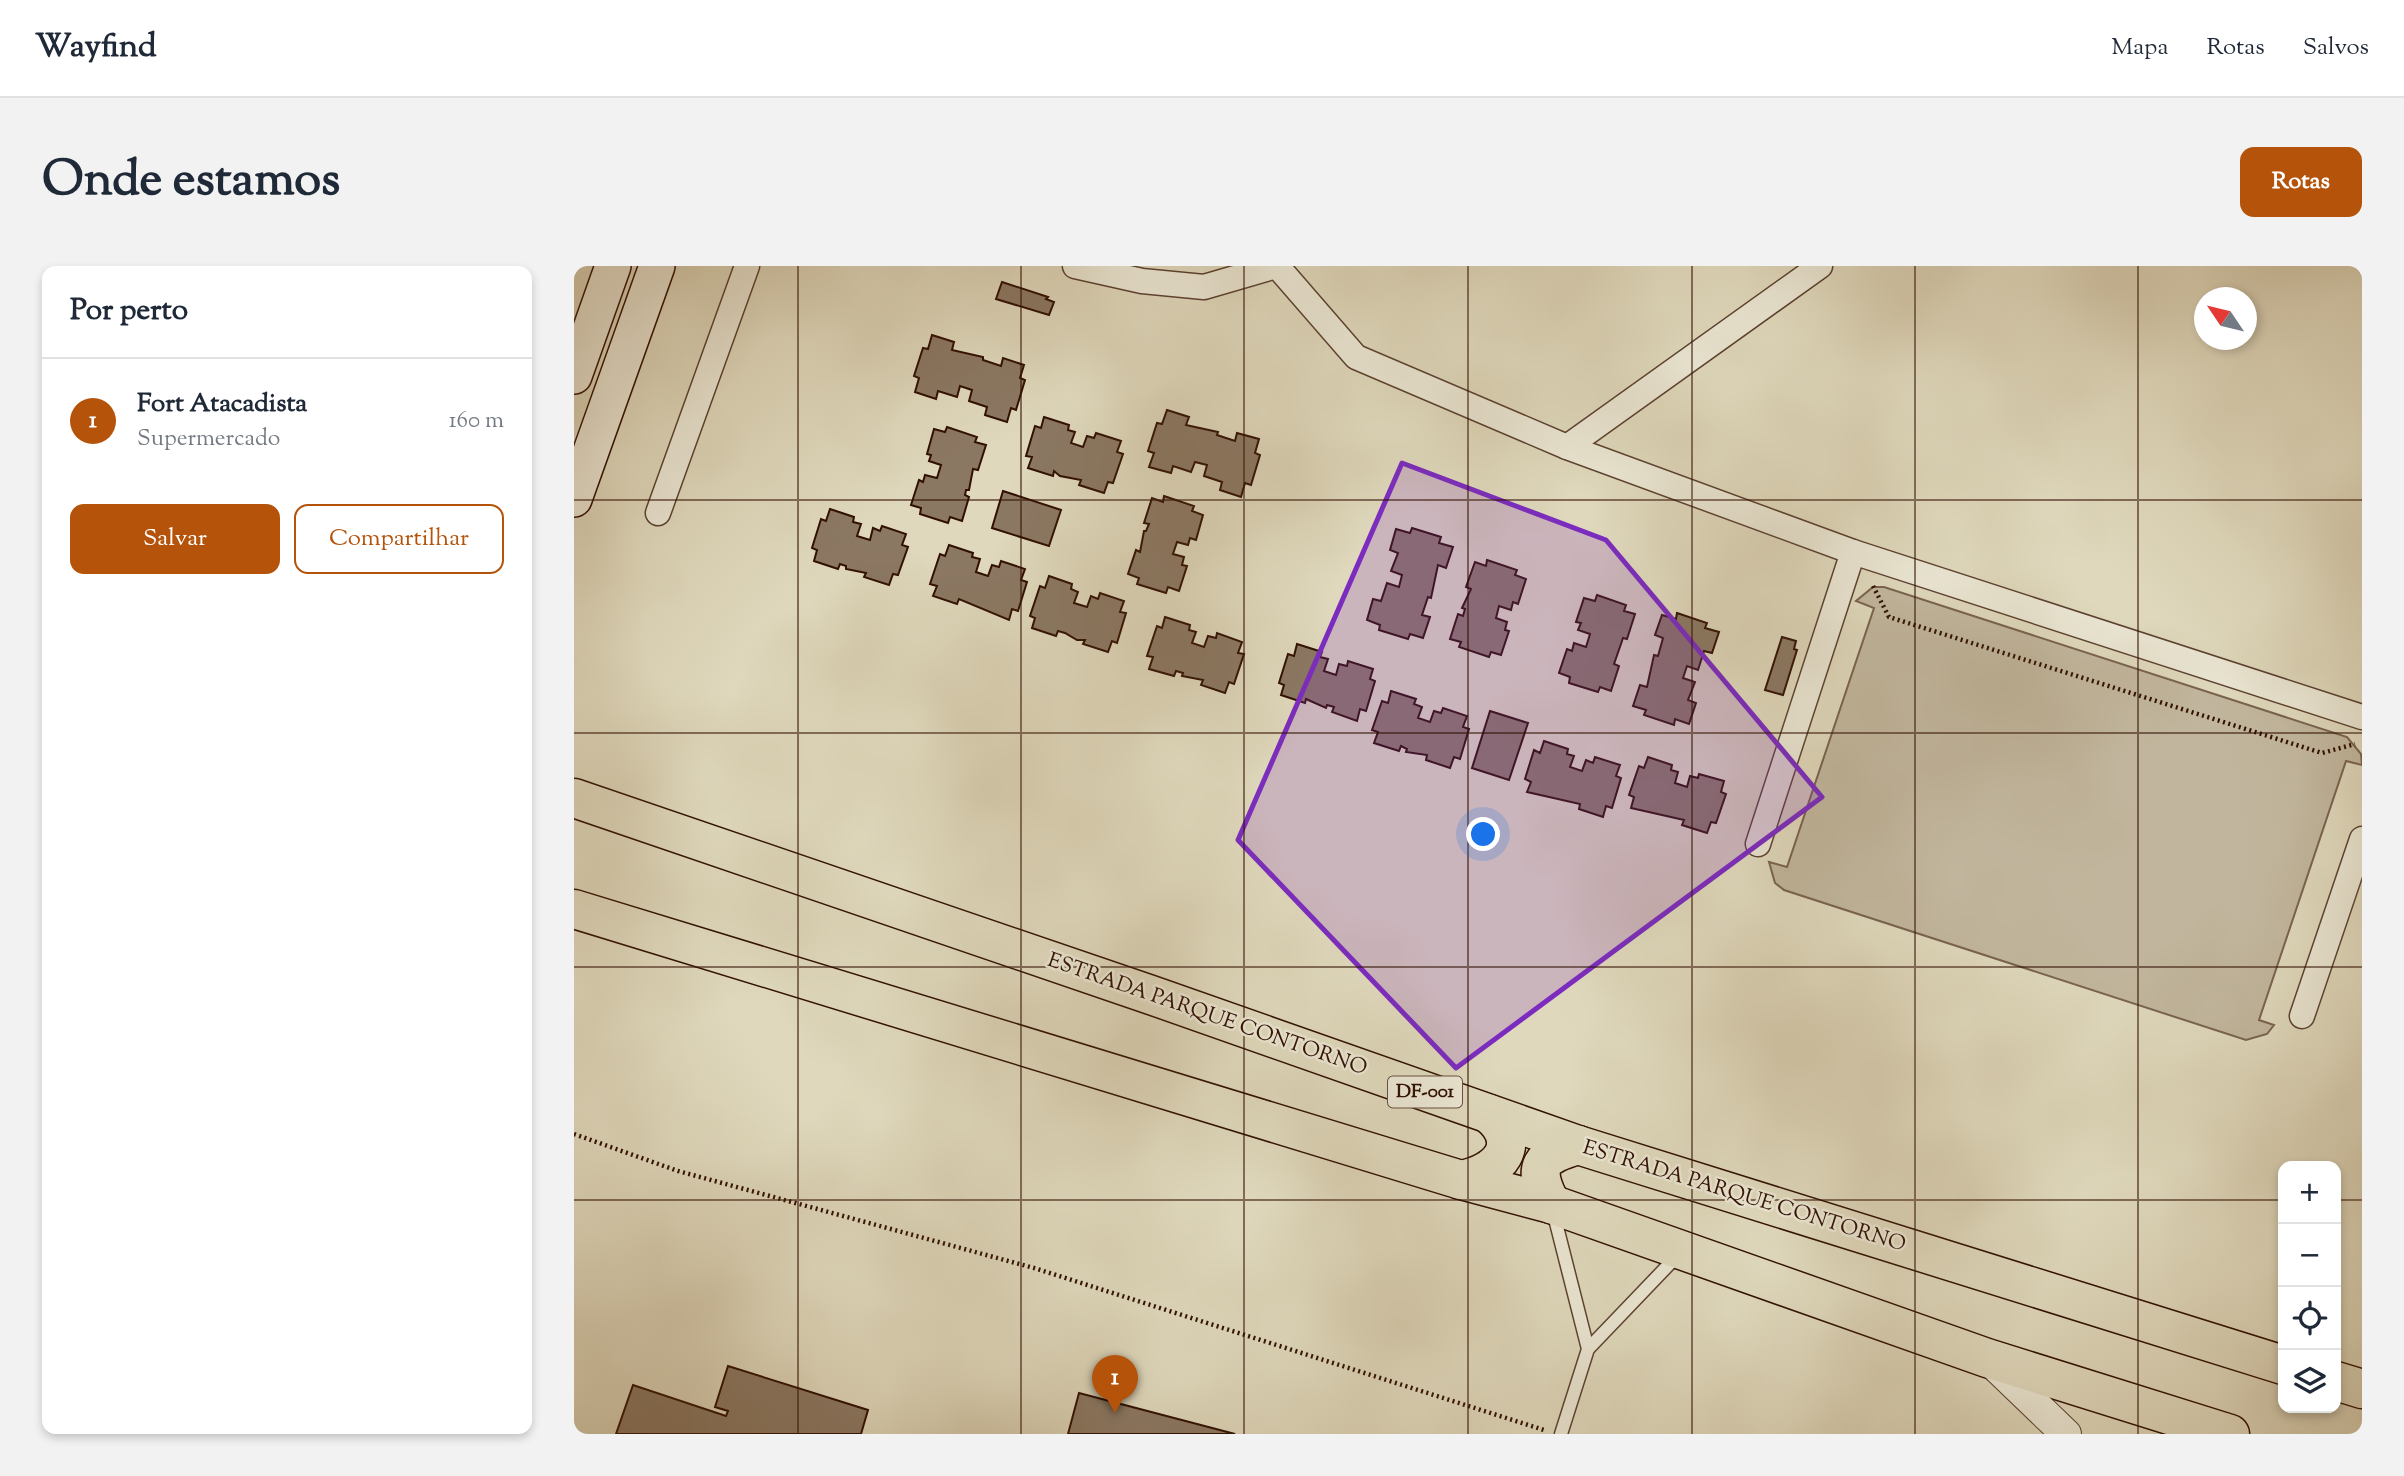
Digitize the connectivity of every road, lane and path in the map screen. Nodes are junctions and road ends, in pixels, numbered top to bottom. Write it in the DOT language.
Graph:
graph roads {
  1 [pos="613,266"];
  2 [pos="657,266"];
  3 [pos="747,266"];
  4 [pos="1075,266"];
  5 [pos="1276,266"];
  6 [pos="1821,266"];
  7 [pos="574,376"];
  8 [pos="1567,447"];
  9 [pos="574,499"];
  10 [pos="659,513"];
  11 [pos="1853,552"];
  12 [pos="2362,717"];
  13 [pos="2362,742"];
  14 [pos="575,797"];
  15 [pos="2362,839"];
  16 [pos="1758,844"];
  17 [pos="574,909"];
  18 [pos="2302,1016"];
  19 [pos="1489,1114"];
  20 [pos="574,1134"];
  21 [pos="1578,1145"];
  22 [pos="1461,1180"];
  23 [pos="1551,1204"];
  24 [pos="1682,1250"];
  25 [pos="1588,1349"];
  26 [pos="1987,1358"];
  27 [pos="2278,1363"];
  28 [pos="2341,1383"];
  29 [pos="2362,1390"];
  30 [pos="1555,1434"];
  31 [pos="1561,1434"];
  32 [pos="2066,1434"];
  33 [pos="2230,1434"];
  1 -- 7 [label="main road"];
  2 -- 9 [label="main road"];
  3 -- 10 [label="street"];
  4 -- 5 [label="street"];
  5 -- 8 [label="street"];
  6 -- 8 [label="street"];
  8 -- 11 [label="street"];
  11 -- 12 [label="street"];
  11 -- 13 [label="path"];
  11 -- 16 [label="street"];
  14 -- 19 [label="highway, ESTRADA PARQUE CONTORNO / DF-001"];
  15 -- 18 [label="street"];
  17 -- 22 [label="highway"];
  19 -- 21 [label="highway, ESTRADA PARQUE CONTORNO / DF-001"];
  19 -- 22 [label="highway"];
  20 -- 30 [label="path"];
  21 -- 23 [label="highway"];
  21 -- 27 [label="highway, ESTRADA PARQUE CONTORNO / DF-001"];
  22 -- 23 [label="highway"];
  23 -- 24 [label="highway"];
  23 -- 25 [label="lane"];
  24 -- 25 [label="lane"];
  24 -- 26 [label="highway"];
  25 -- 31 [label="lane"];
  26 -- 32 [label="street"];
  26 -- 33 [label="highway"];
  28 -- 29 [label="highway"];
}
